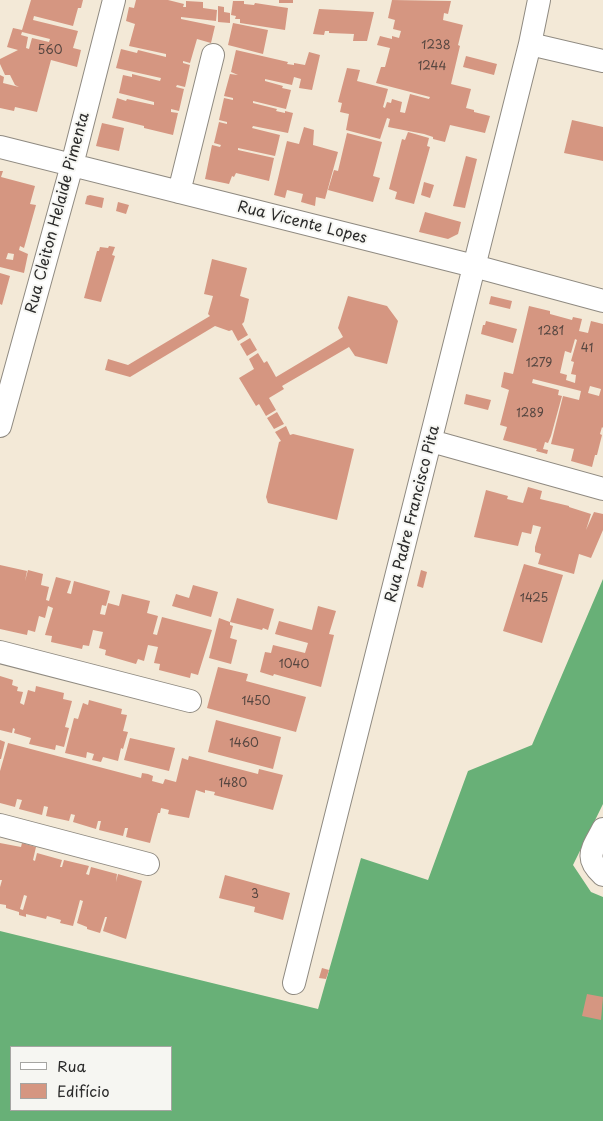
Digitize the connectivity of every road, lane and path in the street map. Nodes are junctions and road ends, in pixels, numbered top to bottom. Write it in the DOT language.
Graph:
graph roads {
  1 [pos="114,0"];
  2 [pos="539,0"];
  3 [pos="530,44"];
  4 [pos="213,55"];
  5 [pos="603,61"];
  6 [pos="0,147"];
  7 [pos="72,165"];
  8 [pos="179,192"];
  9 [pos="474,266"];
  10 [pos="603,301"];
  11 [pos="0,426"];
  12 [pos="431,441"];
  13 [pos="603,489"];
  14 [pos="0,652"];
  15 [pos="190,701"];
  16 [pos="0,825"];
  17 [pos="603,829"];
  18 [pos="148,864"];
  19 [pos="603,875"];
  20 [pos="294,983"];
  1 -- 7 [label="street, Rua Cleiton Helaide Pimenta"];
  2 -- 3 [label="street, Rua Padre Francisco Pita"];
  3 -- 5 [label="street"];
  3 -- 9 [label="street, Rua Padre Francisco Pita"];
  4 -- 8 [label="street"];
  6 -- 7 [label="street, Rua Vicente Lopes"];
  7 -- 8 [label="street, Rua Vicente Lopes"];
  7 -- 11 [label="street, Rua Cleiton Helaide Pimenta"];
  8 -- 9 [label="street, Rua Vicente Lopes"];
  9 -- 10 [label="street, Rua Vicente Lopes"];
  9 -- 12 [label="street, Rua Padre Francisco Pita"];
  12 -- 13 [label="street"];
  12 -- 20 [label="street, Rua Padre Francisco Pita"];
  14 -- 15 [label="street"];
  16 -- 18 [label="street"];
  17 -- 19 [label="street"];
}
